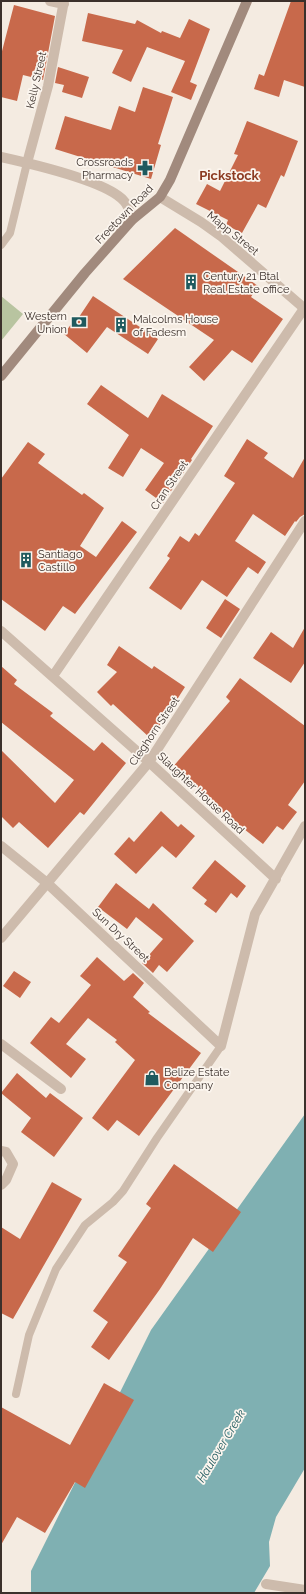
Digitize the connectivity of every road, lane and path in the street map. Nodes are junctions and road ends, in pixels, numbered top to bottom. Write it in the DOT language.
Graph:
graph roads {
  1 [pos="50,1"];
  2 [pos="247,1"];
  3 [pos="64,2"];
  4 [pos="1,157"];
  5 [pos="27,163"];
  6 [pos="160,197"];
  7 [pos="132,220"];
  8 [pos="1,245"];
  9 [pos="305,308"];
  10 [pos="1,376"];
  11 [pos="305,521"];
  12 [pos="1,631"];
  13 [pos="53,676"];
  14 [pos="149,762"];
  15 [pos="305,826"];
  16 [pos="1,846"];
  17 [pos="276,879"];
  18 [pos="47,883"];
  19 [pos="1,938"];
  20 [pos="1,1044"];
  21 [pos="221,1046"];
  22 [pos="61,1090"];
  23 [pos="1,1151"];
  24 [pos="1,1184"];
  25 [pos="16,1394"];
  26 [pos="266,1584"];
  27 [pos="305,1590"];
  1 -- 3 [label="street"];
  2 -- 6 [label="main road, Freetown Road"];
  3 -- 5 [label="street, Kelly Street"];
  4 -- 5 [label="street"];
  5 -- 7 [label="street"];
  5 -- 8 [label="lane"];
  6 -- 7 [label="main road, Freetown Road"];
  6 -- 9 [label="street, Mapp Street"];
  7 -- 10 [label="main road, Freetown Road"];
  9 -- 13 [label="street, Cran Street"];
  11 -- 14 [label="street, Cleghorn Street"];
  12 -- 13 [label="street, Slaughter House Road"];
  13 -- 14 [label="street, Slaughter House Road"];
  14 -- 17 [label="street, Slaughter House Road"];
  14 -- 18 [label="street, Cleghorn Street"];
  15 -- 17 [label="street"];
  16 -- 18 [label="street, Sun Dry Street"];
  17 -- 21 [label="street"];
  18 -- 19 [label="street, Cleghorn Street"];
  18 -- 21 [label="street, Sun Dry Street"];
  20 -- 22 [label="street"];
  21 -- 25 [label="lane"];
  23 -- 24 [label="street"];
  26 -- 27 [label="street"];
}
